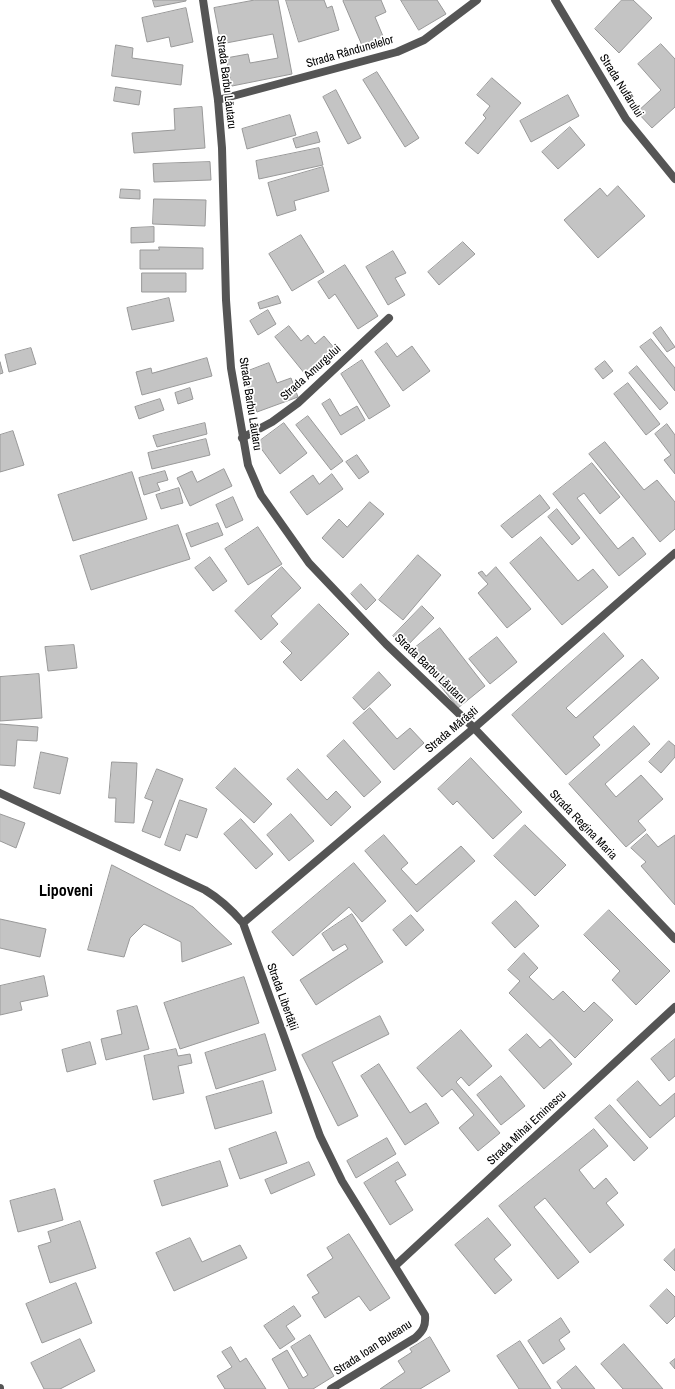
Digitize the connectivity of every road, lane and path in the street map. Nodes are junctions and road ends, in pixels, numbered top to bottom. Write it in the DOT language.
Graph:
graph roads {
  1 [pos="203,0"];
  2 [pos="477,0"];
  3 [pos="555,0"];
  4 [pos="218,100"];
  5 [pos="675,180"];
  6 [pos="389,318"];
  7 [pos="242,438"];
  8 [pos="675,553"];
  9 [pos="474,728"];
  10 [pos="0,793"];
  11 [pos="243,923"];
  12 [pos="675,939"];
  13 [pos="675,1007"];
  14 [pos="395,1266"];
  15 [pos="426,1324"];
  16 [pos="331,1389"];
  1 -- 4 [label="street, Strada Barbu Lăutaru"];
  2 -- 4 [label="street, Strada Rândunelelor"];
  3 -- 5 [label="street, Strada Nufărului"];
  4 -- 7 [label="street, Strada Barbu Lăutaru"];
  6 -- 7 [label="street, Strada Amurgului"];
  7 -- 9 [label="street, Strada Barbu Lăutaru"];
  8 -- 9 [label="street, Strada Mărăști"];
  9 -- 11 [label="street, Strada Mărăști"];
  9 -- 12 [label="street, Strada Regina Maria"];
  10 -- 11 [label="street, Strada Libertății"];
  11 -- 14 [label="street, Strada Libertății"];
  13 -- 14 [label="street, Strada Mihai Eminescu"];
  14 -- 15 [label="street, Strada Libertății"];
  15 -- 16 [label="street, Strada Ioan Buteanu"];
}
